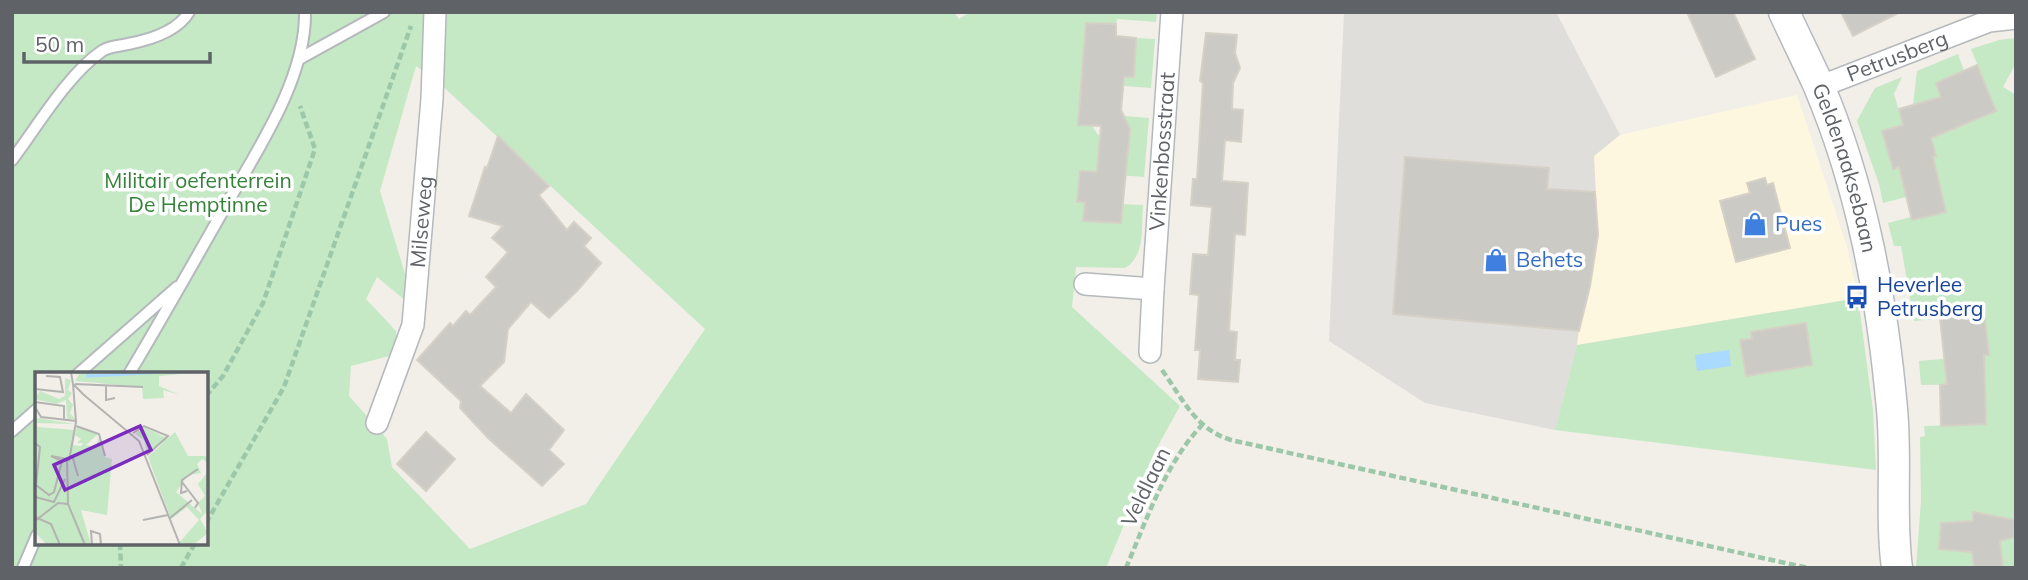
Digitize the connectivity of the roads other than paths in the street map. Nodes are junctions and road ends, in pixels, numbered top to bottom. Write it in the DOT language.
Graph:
graph roads {
  1 [pos="189,12"];
  2 [pos="304,12"];
  3 [pos="384,12"];
  4 [pos="435,12"];
  5 [pos="1172,12"];
  6 [pos="1784,12"];
  7 [pos="2016,18"];
  8 [pos="299,59"];
  9 [pos="1819,87"];
  10 [pos="12,160"];
  11 [pos="184,280"];
  12 [pos="1085,284"];
  13 [pos="1153,289"];
  14 [pos="1150,352"];
  15 [pos="79,372"];
  16 [pos="131,372"];
  17 [pos="35,411"];
  18 [pos="377,423"];
  19 [pos="12,431"];
  20 [pos="35,540"];
  21 [pos="1891,559"];
  22 [pos="23,568"];
  1 -- 10 [label="lane"];
  2 -- 8 [label="lane"];
  3 -- 8 [label="lane"];
  4 -- 18 [label="street, Milseweg"];
  5 -- 13 [label="street, Vinkenbosstraat"];
  6 -- 9 [label="street, Geldenaaksebaan"];
  7 -- 9 [label="street, Petrusberg"];
  8 -- 11 [label="lane"];
  9 -- 21 [label="street, Geldenaaksebaan"];
  11 -- 15 [label="lane"];
  11 -- 16 [label="lane"];
  12 -- 13 [label="street"];
  13 -- 14 [label="street, Vinkenbosstraat"];
  17 -- 19 [label="lane"];
  20 -- 22 [label="lane"];
}
